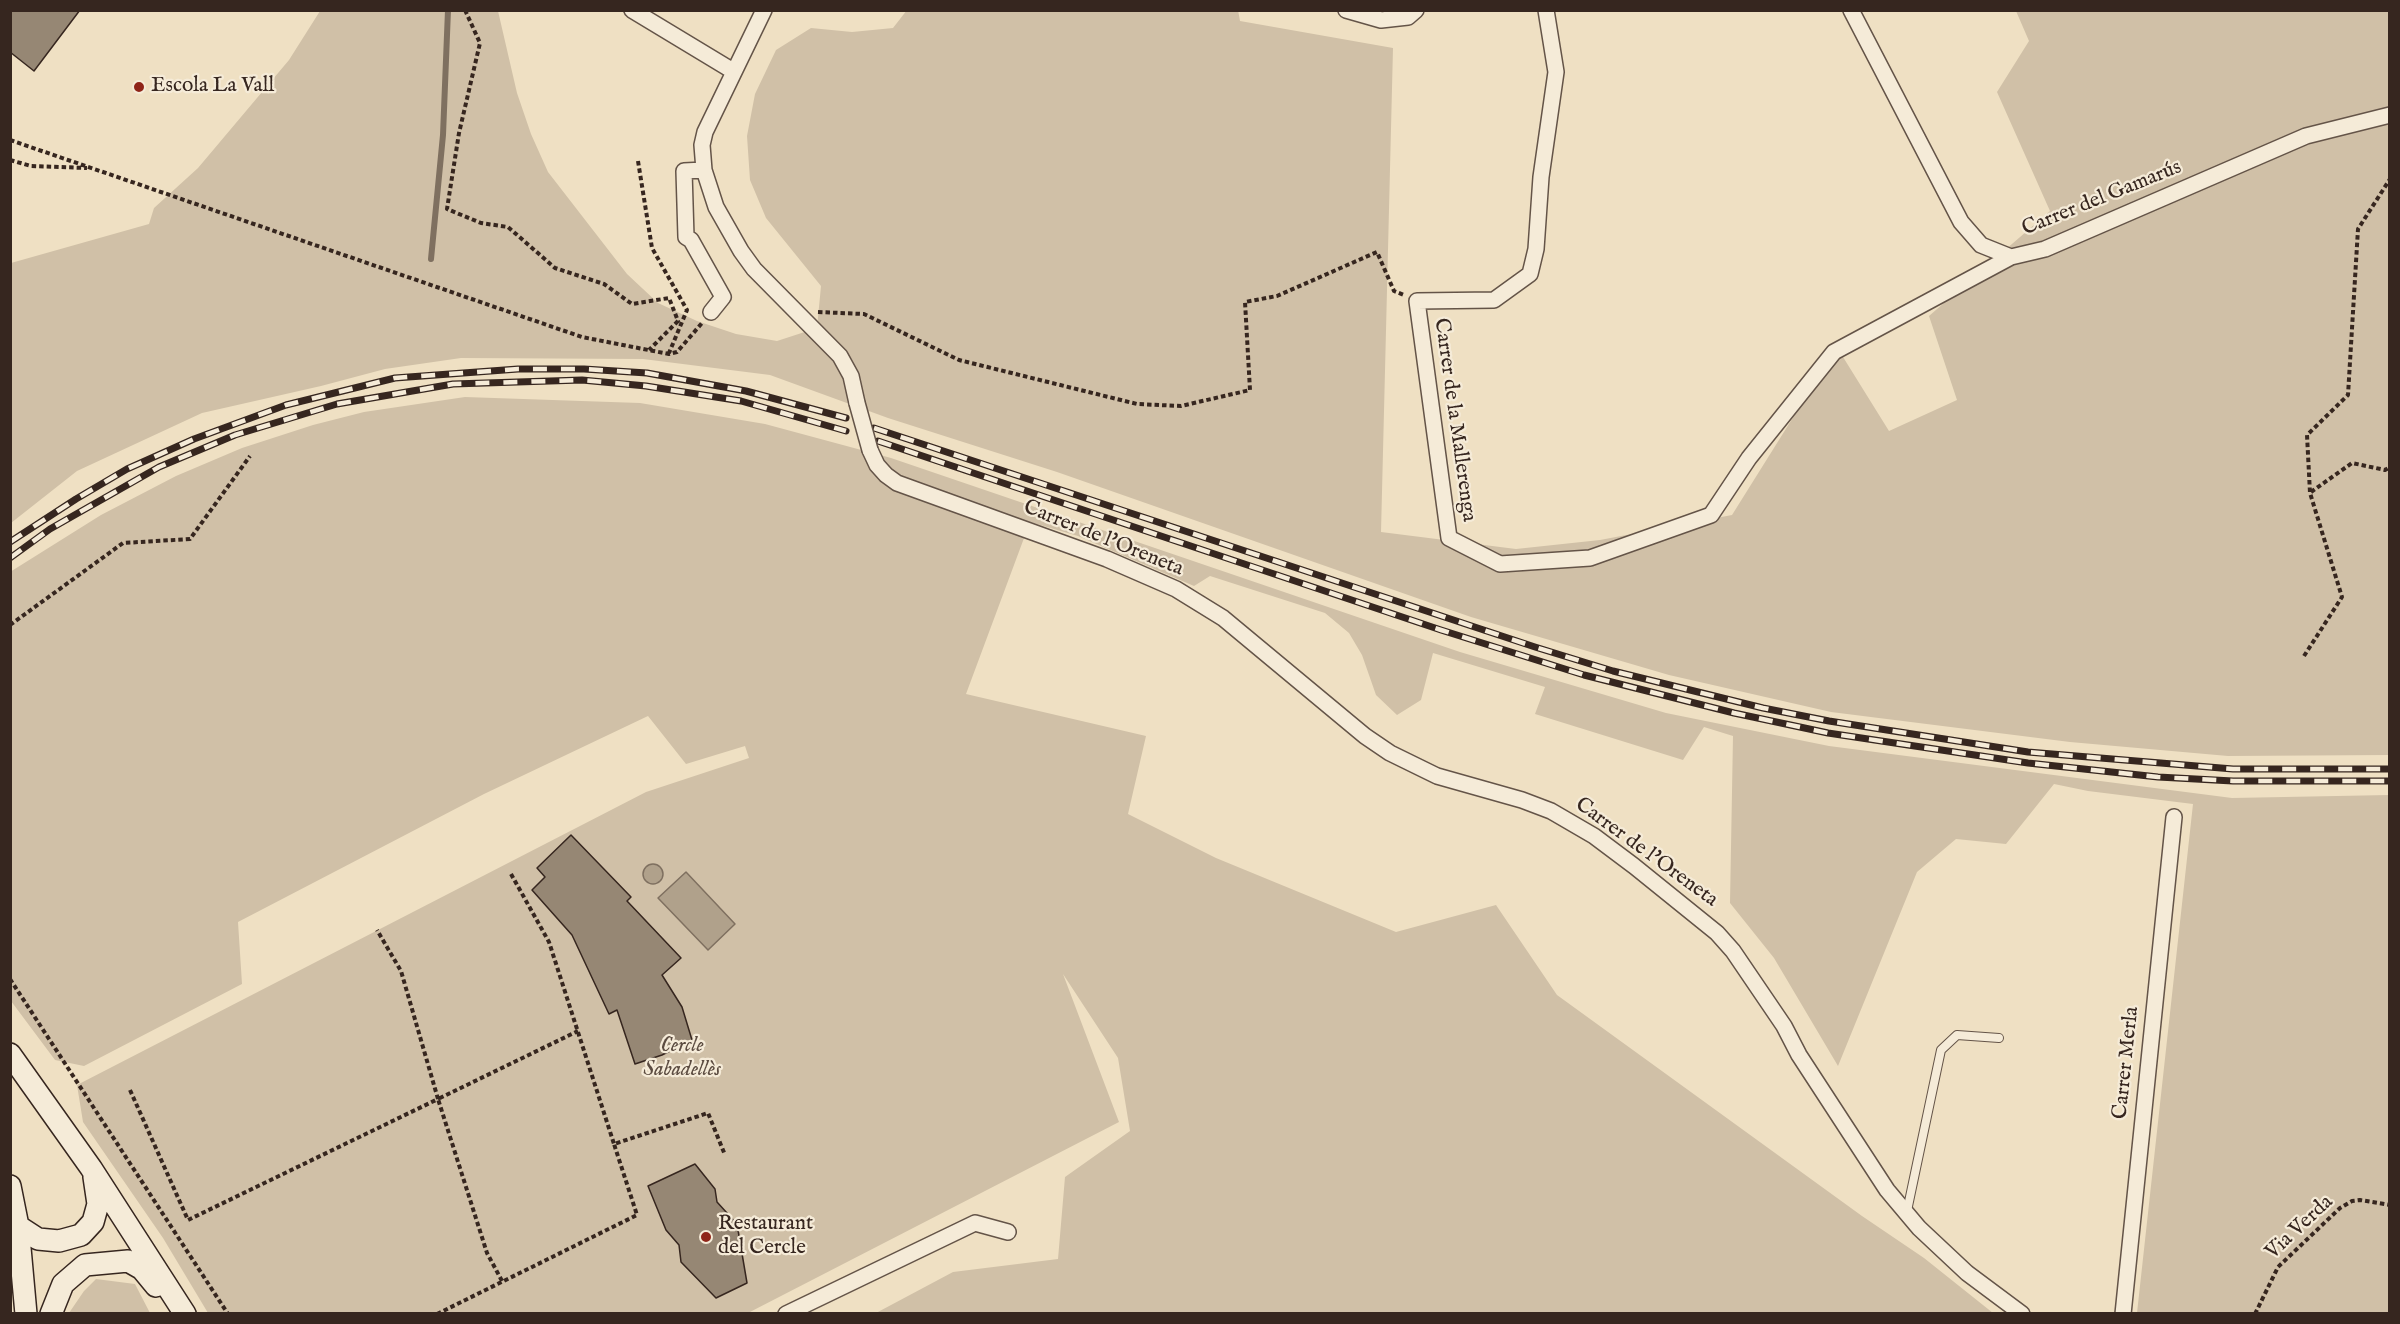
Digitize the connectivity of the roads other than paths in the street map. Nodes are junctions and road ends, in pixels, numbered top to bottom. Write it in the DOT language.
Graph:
graph roads {
  1 [pos="632,10"];
  2 [pos="764,10"];
  3 [pos="1346,10"];
  4 [pos="1416,10"];
  5 [pos="1546,10"];
  6 [pos="1851,10"];
  7 [pos="733,71"];
  8 [pos="2390,115"];
  9 [pos="704,170"];
  10 [pos="2011,256"];
  11 [pos="711,312"];
  12 [pos="2174,817"];
  13 [pos="1999,1038"];
  14 [pos="10,1054"];
  15 [pos="91,1168"];
  16 [pos="10,1186"];
  17 [pos="1906,1213"];
  18 [pos="14,1220"];
  19 [pos="1008,1232"];
  20 [pos="142,1265"];
  21 [pos="26,1314"];
  22 [pos="51,1314"];
  23 [pos="173,1314"];
  24 [pos="185,1314"];
  25 [pos="786,1314"];
  26 [pos="2022,1314"];
  27 [pos="2123,1314"];
  1 -- 7 [label="street"];
  2 -- 7 [label="street"];
  3 -- 4 [label="street"];
  5 -- 10 [label="street, Carrer de la Mallerenga"];
  6 -- 10 [label="street, Carrer del Gamarús"];
  7 -- 9 [label="street"];
  8 -- 10 [label="street, Carrer del Gamarús"];
  9 -- 11 [label="street"];
  9 -- 17 [label="street, Carrer de l'Oreneta, bridge"];
  12 -- 27 [label="street, Carrer Merla"];
  13 -- 17 [label="lane"];
  14 -- 15 [label="street"];
  15 -- 18 [label="street"];
  15 -- 20 [label="street"];
  16 -- 18 [label="street"];
  17 -- 26 [label="street, Carrer de l'Oreneta"];
  18 -- 21 [label="street"];
  19 -- 25 [label="street"];
  20 -- 22 [label="street"];
  20 -- 23 [label="street"];
  20 -- 24 [label="street"];
}
